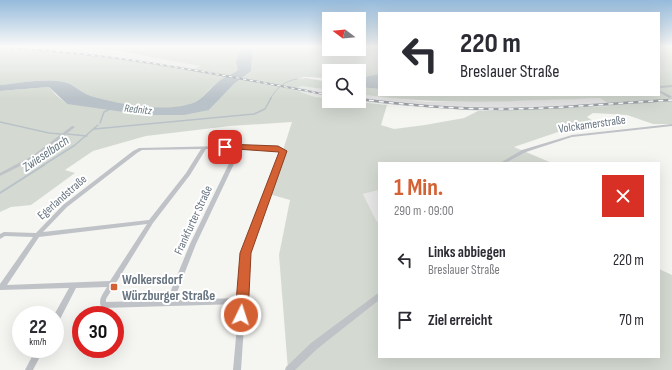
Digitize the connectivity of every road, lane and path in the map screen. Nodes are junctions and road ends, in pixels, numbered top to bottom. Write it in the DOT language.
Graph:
graph roads {
  1 [pos="672,86"];
  2 [pos="660,87"];
  3 [pos="660,90"];
  4 [pos="670,98"];
  5 [pos="672,121"];
  6 [pos="665,125"];
  7 [pos="672,125"];
  8 [pos="73,127"];
  9 [pos="204,148"];
  10 [pos="239,148"];
  11 [pos="504,162"];
  12 [pos="0,175"];
  13 [pos="151,222"];
  14 [pos="2,235"];
  15 [pos="38,235"];
  16 [pos="112,284"];
  17 [pos="74,285"];
  18 [pos="378,297"];
  19 [pos="169,302"];
  20 [pos="242,302"];
  21 [pos="63,306"];
  22 [pos="35,358"];
  23 [pos="29,370"];
  24 [pos="237,370"];
  25 [pos="289,370"];
  1 -- 2 [label="street"];
  3 -- 4 [label="street"];
  5 -- 6 [label="street"];
  6 -- 7 [label="street"];
  6 -- 11 [label="street, Volckamerstraße"];
  8 -- 12 [label="street"];
  9 -- 10 [label="street"];
  9 -- 13 [label="street"];
  9 -- 15 [label="street, Egerlandstraße"];
  10 -- 19 [label="street, Frankfurter Straße"];
  10 -- 20 [label="street"];
  13 -- 15 [label="street"];
  13 -- 16 [label="street"];
  14 -- 15 [label="street"];
  15 -- 17 [label="street, Egerlandstraße"];
  16 -- 17 [label="street"];
  16 -- 19 [label="street"];
  17 -- 21 [label="street"];
  18 -- 25 [label="street"];
  19 -- 20 [label="street"];
  20 -- 24 [label="street"];
  22 -- 23 [label="street"];
}
